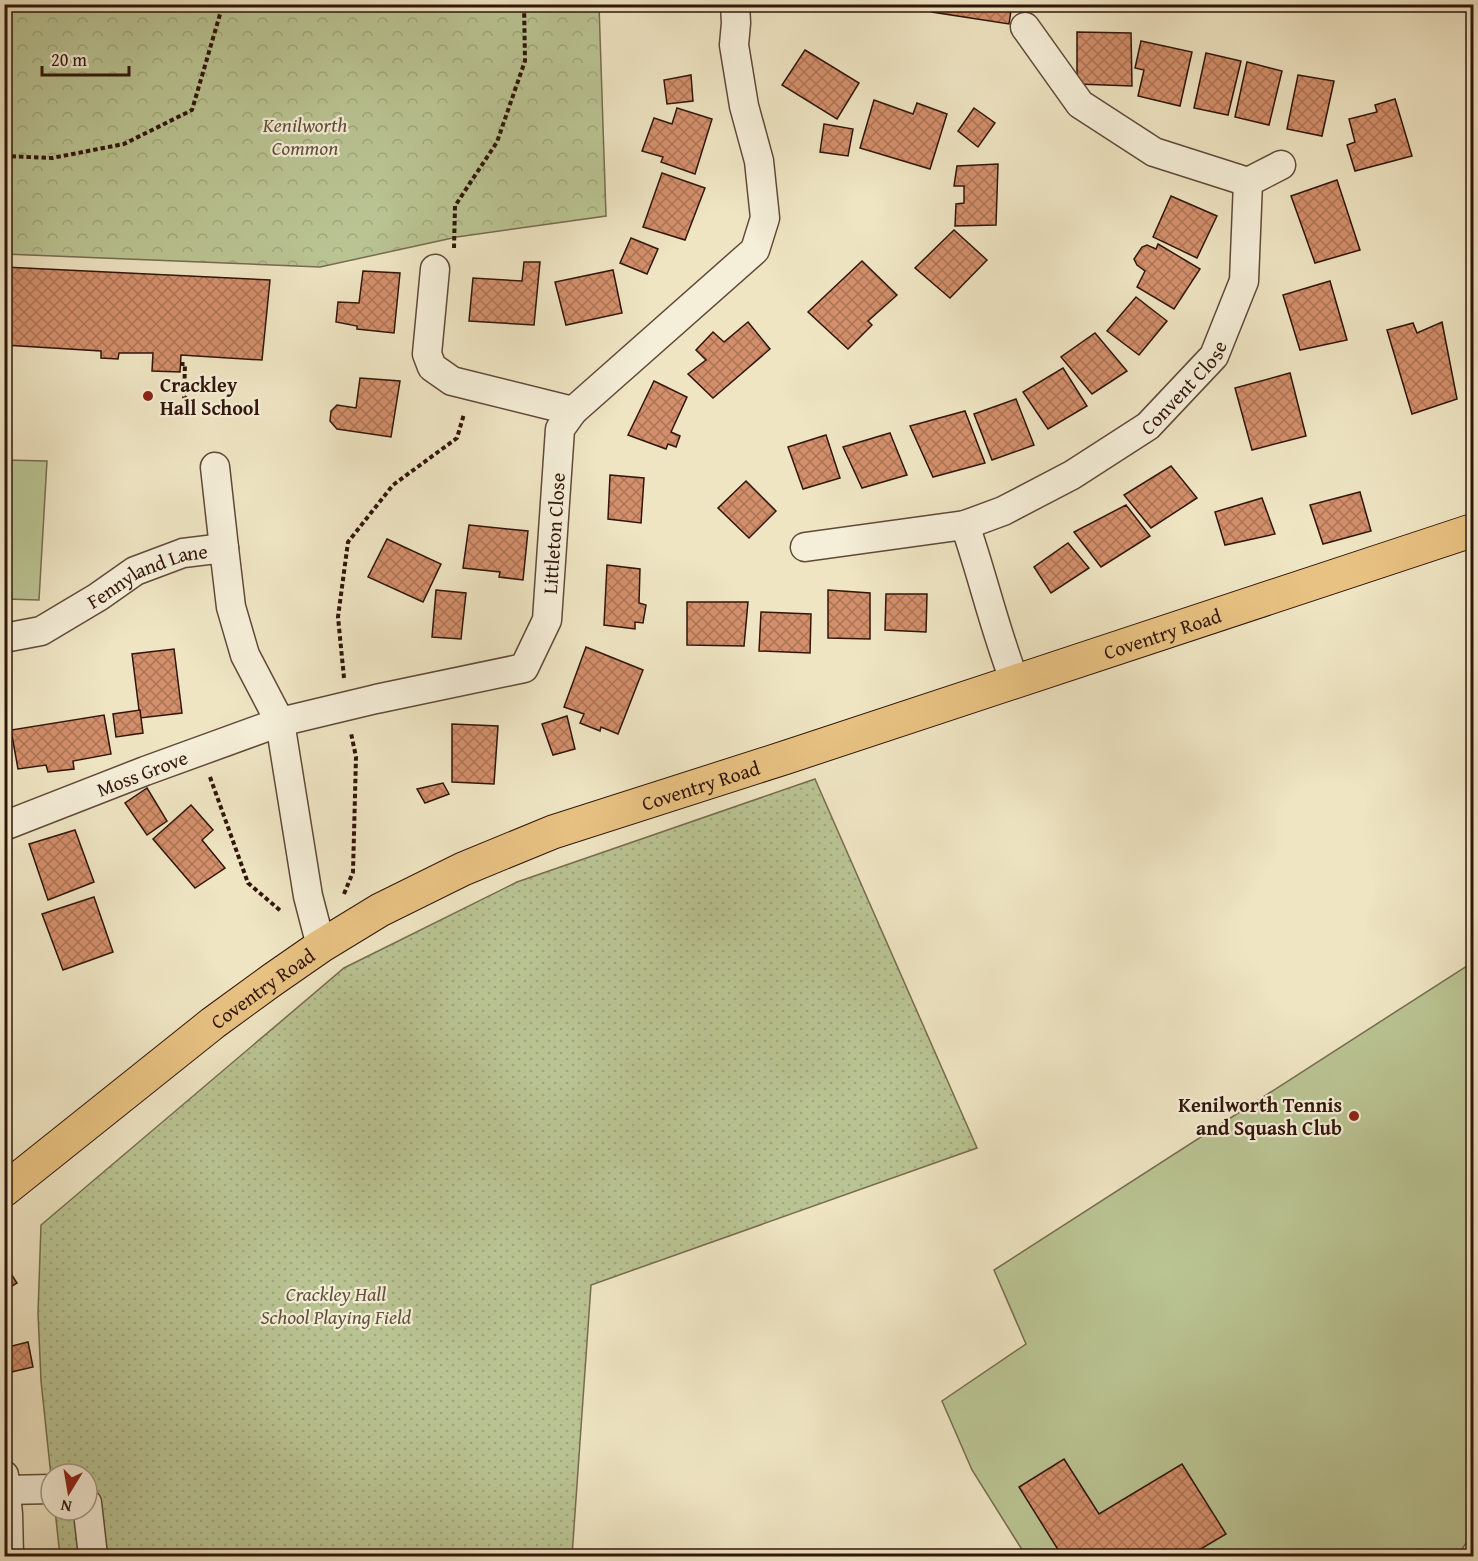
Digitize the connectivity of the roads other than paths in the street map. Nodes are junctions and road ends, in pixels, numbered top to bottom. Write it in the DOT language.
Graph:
graph roads {
  1 [pos="735,4"];
  2 [pos="1025,27"];
  3 [pos="1281,165"];
  4 [pos="1248,182"];
  5 [pos="444,261"];
  6 [pos="573,411"];
  7 [pos="215,467"];
  8 [pos="965,525"];
  9 [pos="1473,530"];
  10 [pos="805,547"];
  11 [pos="224,548"];
  12 [pos="4,638"];
  13 [pos="1015,682"];
  14 [pos="280,722"];
  15 [pos="4,826"];
  16 [pos="321,946"];
  17 [pos="4,1191"];
  18 [pos="5,1483"];
  19 [pos="39,1487"];
  20 [pos="89,1522"];
  21 [pos="9,1557"];
  22 [pos="93,1557"];
  1 -- 6 [label="street, Littleton Close"];
  2 -- 4 [label="street"];
  3 -- 4 [label="street"];
  4 -- 8 [label="street, Convent Close"];
  5 -- 6 [label="street"];
  6 -- 14 [label="street, Littleton Close"];
  7 -- 11 [label="street"];
  8 -- 10 [label="street, Convent Close"];
  8 -- 13 [label="street"];
  9 -- 13 [label="main road, Coventry Road"];
  11 -- 12 [label="street, Fennyland Lane"];
  11 -- 14 [label="street, Fennyland Lane"];
  13 -- 16 [label="main road, Coventry Road"];
  14 -- 15 [label="street, Moss Grove"];
  14 -- 16 [label="street"];
  16 -- 17 [label="main road, Coventry Road"];
  18 -- 19 [label="street"];
  18 -- 21 [label="street"];
  20 -- 22 [label="street"];
}
